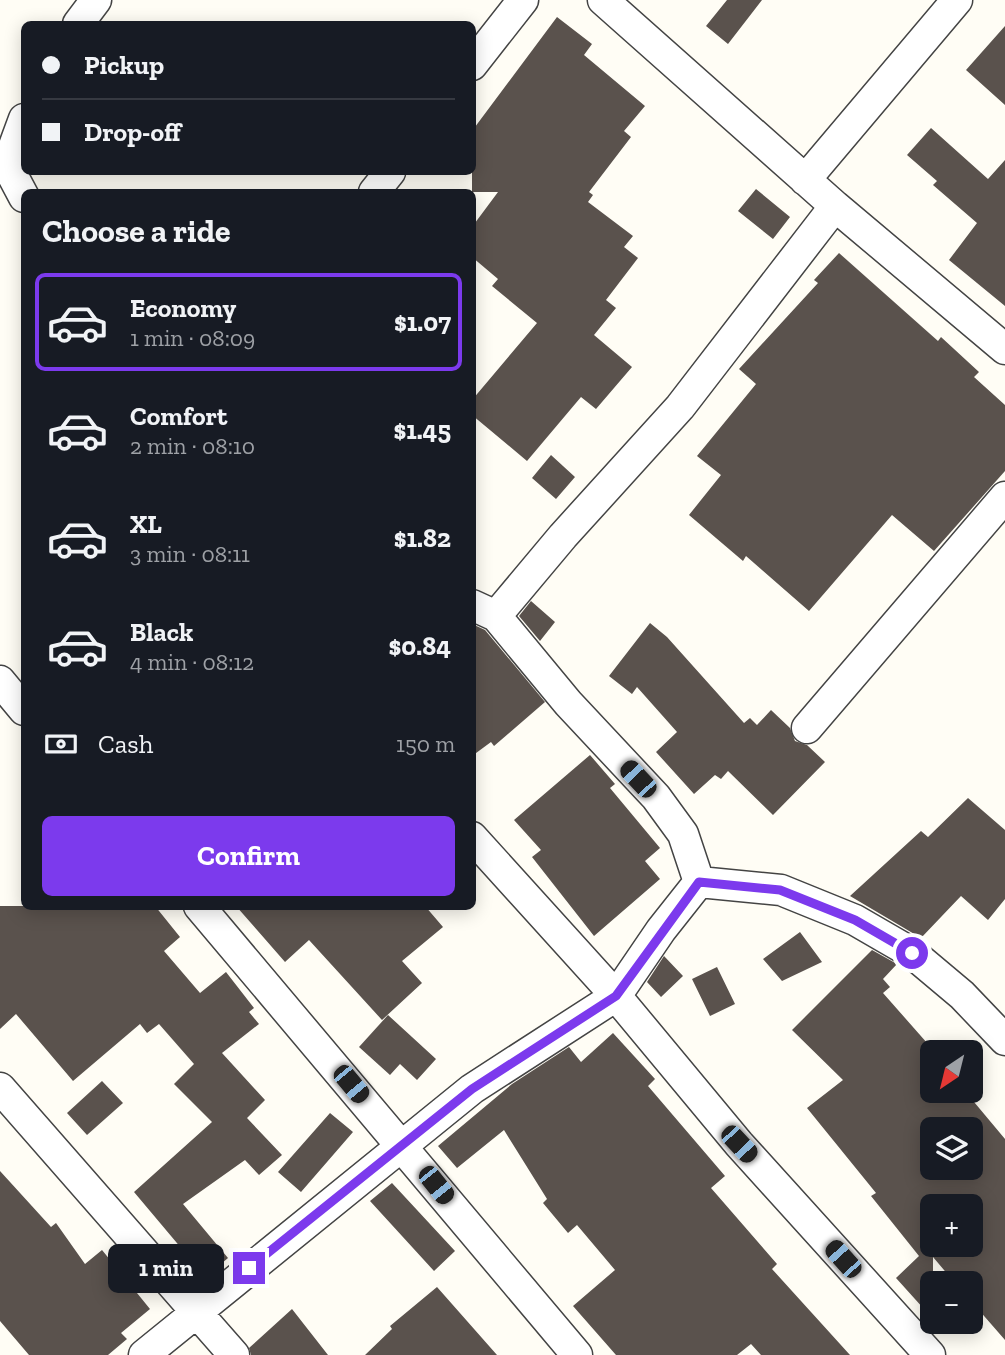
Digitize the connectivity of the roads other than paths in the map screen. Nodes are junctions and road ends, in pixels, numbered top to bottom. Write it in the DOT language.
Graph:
graph roads {
  1 [pos="96,0"];
  2 [pos="523,0"];
  3 [pos="603,0"];
  4 [pos="957,0"];
  5 [pos="80,21"];
  6 [pos="476,60"];
  7 [pos="21,126"];
  8 [pos="4,163"];
  9 [pos="388,175"];
  10 [pos="805,180"];
  11 [pos="376,189"];
  12 [pos="21,192"];
  13 [pos="835,206"];
  14 [pos="1005,349"];
  15 [pos="1005,498"];
  16 [pos="484,611"];
  17 [pos="807,728"];
  18 [pos="476,841"];
  19 [pos="699,882"];
  20 [pos="202,910"];
  21 [pos="616,996"];
  22 [pos="1005,1040"];
  23 [pos="0,1088"];
  24 [pos="402,1143"];
  25 [pos="198,1312"];
  26 [pos="144,1355"];
  27 [pos="234,1355"];
  28 [pos="577,1355"];
  29 [pos="930,1355"];
  1 -- 5 [label="street"];
  2 -- 6 [label="street"];
  3 -- 10 [label="street"];
  4 -- 10 [label="street"];
  7 -- 8 [label="street"];
  8 -- 12 [label="street"];
  9 -- 11 [label="street"];
  10 -- 13 [label="street"];
  13 -- 14 [label="street"];
  13 -- 16 [label="street"];
  15 -- 17 [label="street"];
  16 -- 19 [label="street"];
  18 -- 21 [label="street"];
  19 -- 21 [label="street"];
  19 -- 22 [label="street"];
  20 -- 24 [label="street"];
  21 -- 24 [label="street"];
  21 -- 29 [label="street"];
  23 -- 25 [label="street"];
  24 -- 25 [label="street"];
  24 -- 28 [label="street"];
  25 -- 26 [label="street"];
  25 -- 27 [label="street"];
}
